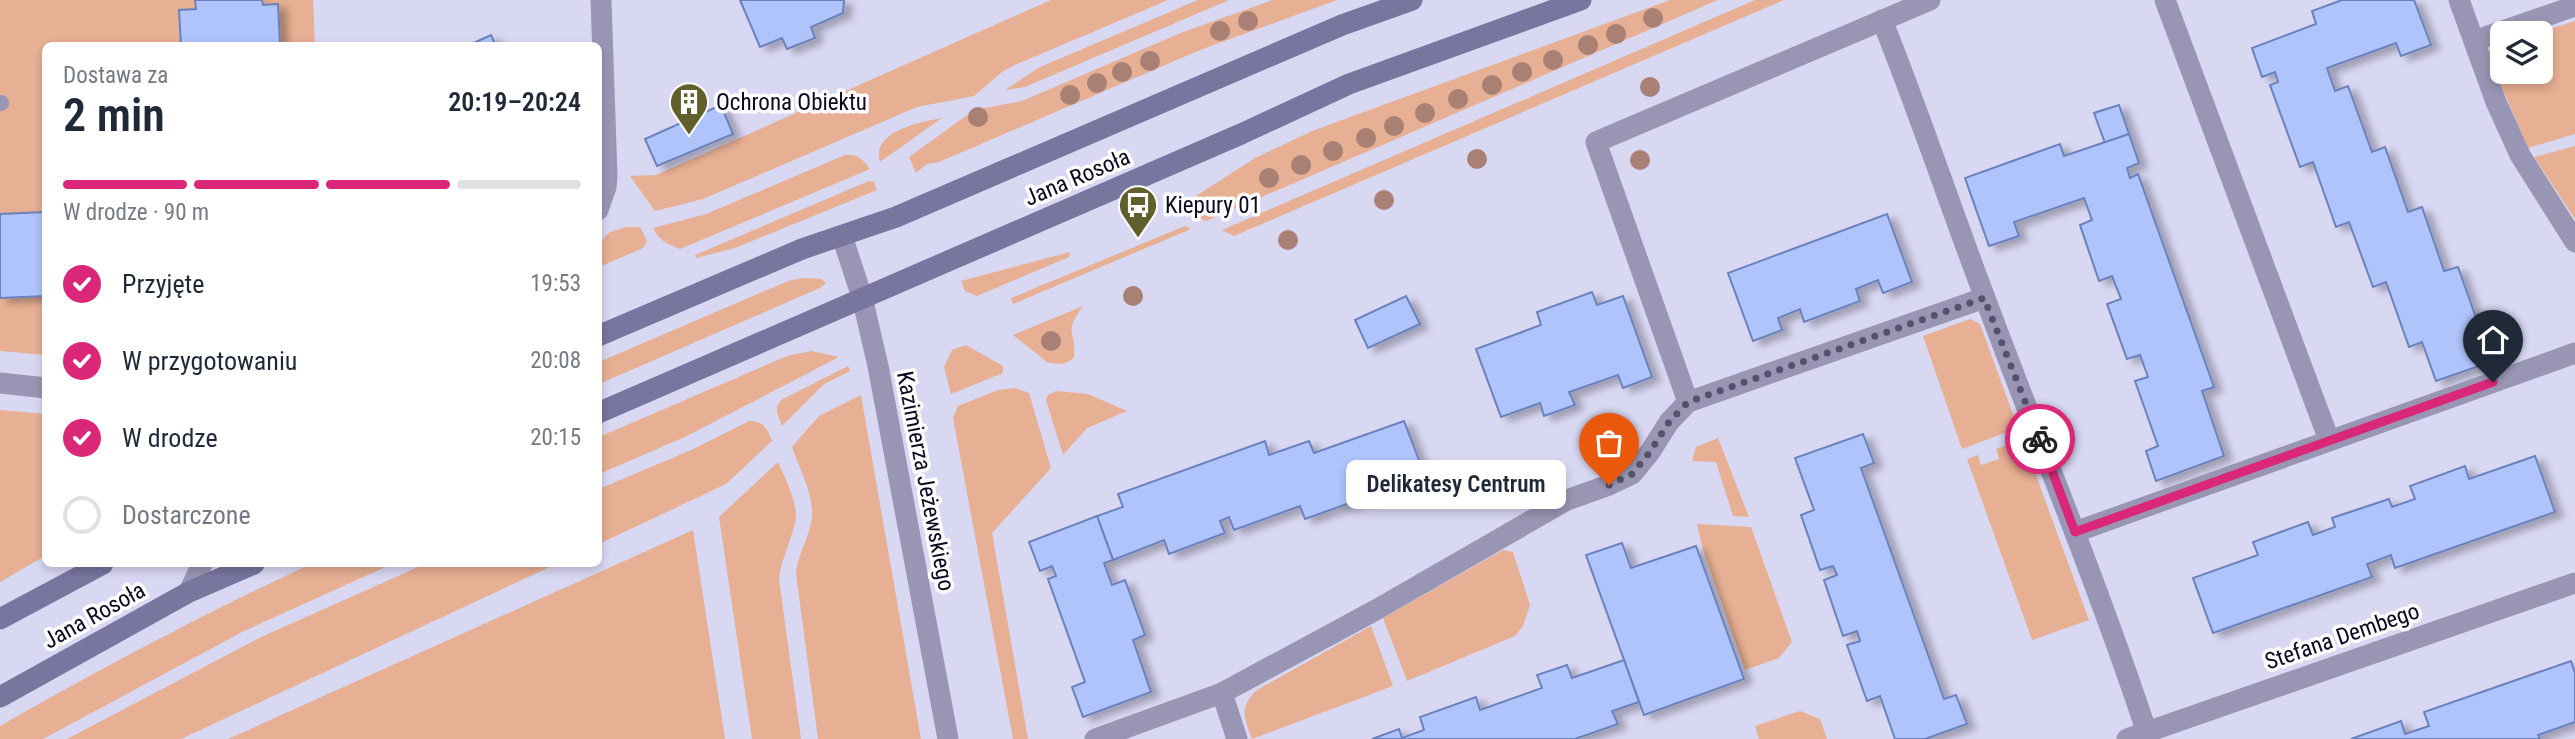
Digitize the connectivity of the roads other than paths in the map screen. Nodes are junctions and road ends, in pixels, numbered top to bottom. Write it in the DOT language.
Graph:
graph roads {
  1 [pos="601,0"];
  2 [pos="1412,0"];
  3 [pos="1581,0"];
  4 [pos="1930,0"];
  5 [pos="2165,0"];
  6 [pos="2459,0"];
  7 [pos="2575,6"];
  8 [pos="1882,20"];
  9 [pos="2474,41"];
  10 [pos="602,198"];
  11 [pos="842,236"];
  12 [pos="2575,242"];
  13 [pos="862,298"];
  14 [pos="1984,298"];
  15 [pos="602,334"];
  16 [pos="2575,353"];
  17 [pos="0,383"];
  18 [pos="42,388"];
  19 [pos="1688,402"];
  20 [pos="602,411"];
  21 [pos="2329,440"];
  22 [pos="2075,532"];
  23 [pos="97,567"];
  24 [pos="201,567"];
  25 [pos="247,567"];
  26 [pos="2575,583"];
  27 [pos="189,592"];
  28 [pos="0,619"];
  29 [pos="1222,693"];
  30 [pos="0,697"];
  31 [pos="2141,737"];
  32 [pos="948,739"];
  33 [pos="1095,739"];
  34 [pos="1237,739"];
  1 -- 10 [label="street"];
  2 -- 11 [label="street, Jana Rosoła"];
  3 -- 13 [label="street, Jana Rosoła"];
  4 -- 8 [label="street"];
  5 -- 21 [label="street"];
  6 -- 9 [label="street"];
  7 -- 9 [label="street"];
  8 -- 14 [label="street"];
  8 -- 19 [label="street"];
  9 -- 12 [label="street"];
  11 -- 13 [label="street, Kazimierza Jeżewskiego"];
  11 -- 15 [label="street, Jana Rosoła"];
  13 -- 20 [label="street, Jana Rosoła"];
  13 -- 32 [label="street, Kazimierza Jeżewskiego"];
  14 -- 19 [label="street"];
  14 -- 22 [label="street"];
  16 -- 21 [label="street"];
  17 -- 18 [label="street"];
  19 -- 29 [label="street"];
  21 -- 22 [label="street"];
  22 -- 31 [label="street"];
  23 -- 28 [label="street, Jana Rosoła"];
  24 -- 27 [label="street"];
  25 -- 27 [label="street, Jana Rosoła"];
  26 -- 31 [label="street, Stefana Dembego"];
  27 -- 30 [label="street, Jana Rosoła"];
  29 -- 33 [label="street"];
  29 -- 34 [label="street"];
}
